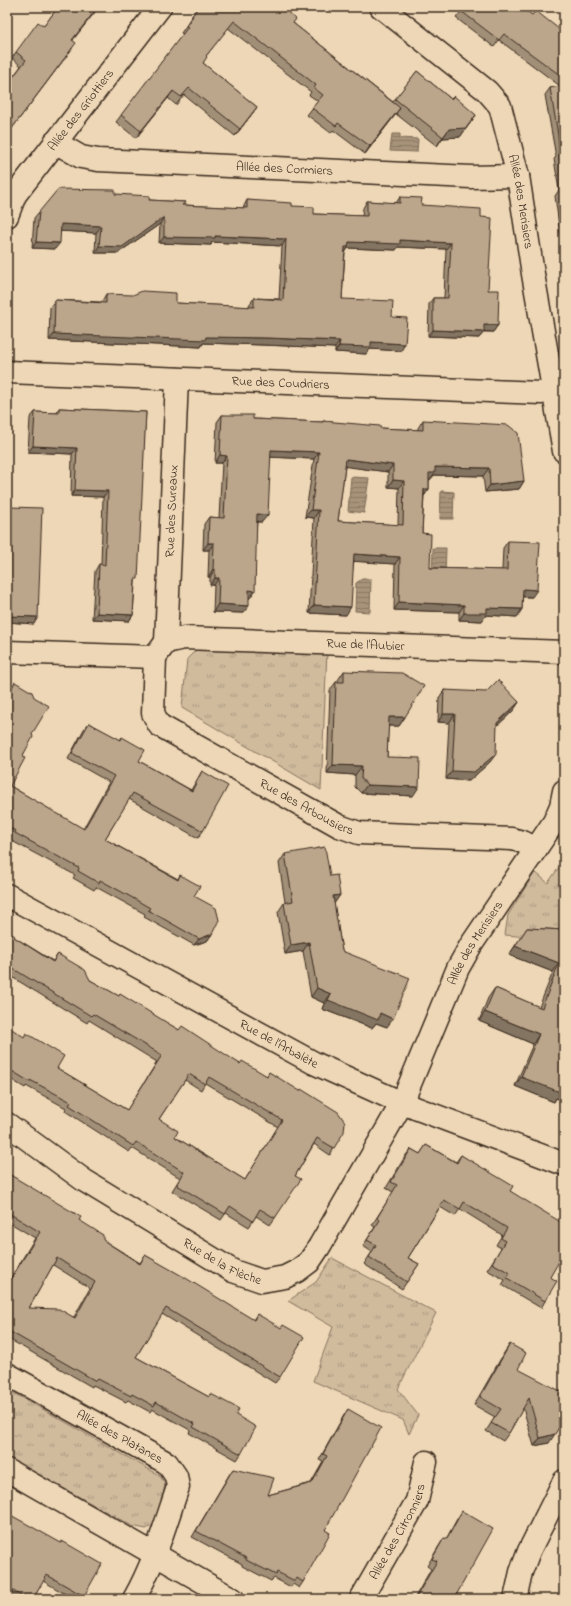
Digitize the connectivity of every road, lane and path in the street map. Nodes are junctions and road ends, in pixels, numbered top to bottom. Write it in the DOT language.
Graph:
graph roads {
  1 [pos="160,7"];
  2 [pos="381,7"];
  3 [pos="55,142"];
  4 [pos="518,176"];
  5 [pos="7,216"];
  6 [pos="7,372"];
  7 [pos="177,379"];
  8 [pos="554,390"];
  9 [pos="564,451"];
  10 [pos="161,650"];
  11 [pos="7,652"];
  12 [pos="564,652"];
  13 [pos="564,792"];
  14 [pos="536,849"];
  15 [pos="7,895"];
  16 [pos="402,1103"];
  17 [pos="7,1124"];
  18 [pos="564,1164"];
  19 [pos="7,1374"];
  20 [pos="426,1462"];
  21 [pos="7,1470"];
  22 [pos="564,1481"];
  23 [pos="156,1555"];
  24 [pos="134,1599"];
  25 [pos="233,1599"];
  26 [pos="361,1599"];
  27 [pos="516,1599"];
  1 -- 3 [label="street, Allée des Griottiers"];
  2 -- 4 [label="street, Allée des Merisiers"];
  3 -- 4 [label="street, Allée des Cormiers"];
  3 -- 5 [label="street, Allée des Griottiers"];
  4 -- 8 [label="street, Allée des Merisiers"];
  6 -- 7 [label="street, Rue des Coudriers"];
  7 -- 8 [label="street, Rue des Coudriers"];
  7 -- 10 [label="street, Rue des Sureaux"];
  8 -- 9 [label="street, Allée des Merisiers"];
  10 -- 11 [label="street"];
  10 -- 12 [label="street, Rue de l'Aubier"];
  10 -- 14 [label="street, Rue des Arbousiers"];
  13 -- 14 [label="street, Allée des Merisiers"];
  14 -- 16 [label="street, Allée des Merisiers"];
  15 -- 16 [label="street, Rue de l’Arbalète"];
  16 -- 17 [label="street, Rue de la Flèche"];
  16 -- 18 [label="street, Rue de l’Arbalète"];
  19 -- 23 [label="street, Allée des Platanes"];
  20 -- 26 [label="street, Allée des Citronniers"];
  21 -- 23 [label="street"];
  22 -- 27 [label="street"];
  23 -- 24 [label="street, Allée des Platanes"];
  23 -- 25 [label="street"];
}
